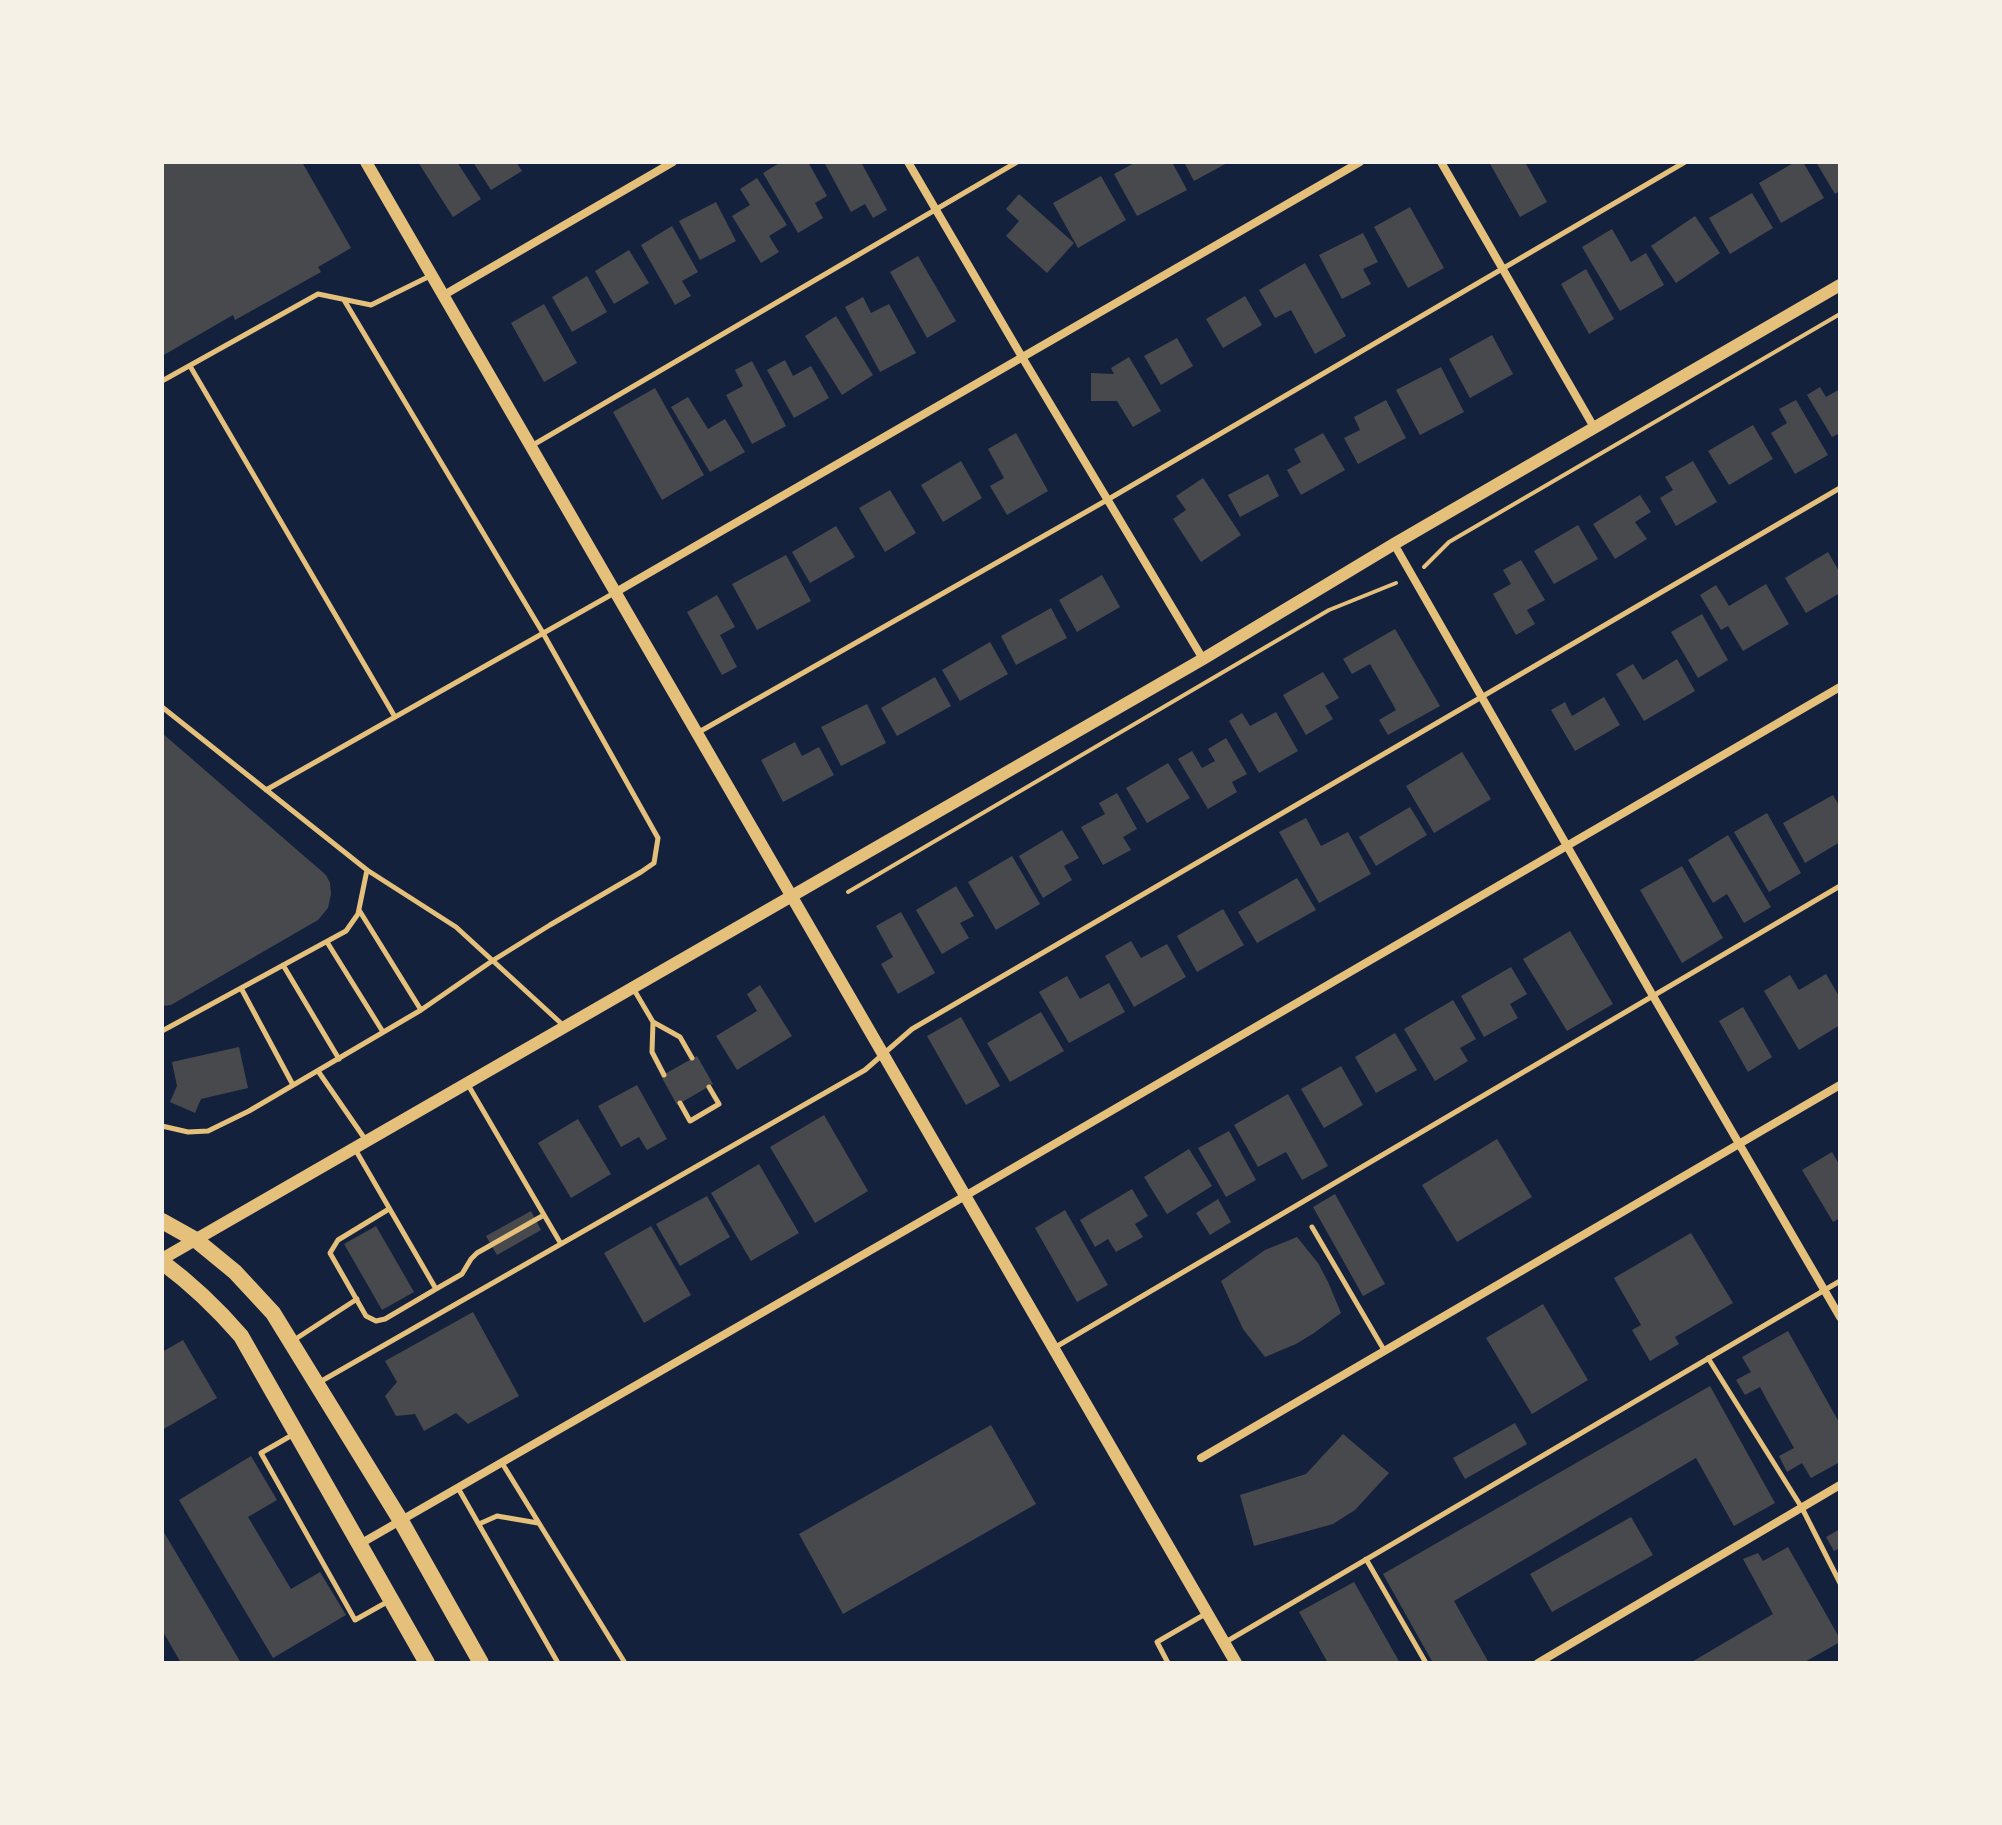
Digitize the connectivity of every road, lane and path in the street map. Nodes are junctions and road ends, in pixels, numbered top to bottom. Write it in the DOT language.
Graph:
graph roads {
  1 [pos="366,162"];
  2 [pos="673,162"];
  3 [pos="908,162"];
  4 [pos="1017,162"];
  5 [pos="1360,162"];
  6 [pos="1441,162"];
  7 [pos="1685,162"];
  8 [pos="936,209"];
  9 [pos="1502,268"];
  10 [pos="432,275"];
  11 [pos="1840,285"];
  12 [pos="444,295"];
  13 [pos="344,300"];
  14 [pos="1840,314"];
  15 [pos="1022,357"];
  16 [pos="190,366"];
  17 [pos="162,381"];
  18 [pos="1595,429"];
  19 [pos="532,446"];
  20 [pos="1840,488"];
  21 [pos="1107,500"];
  22 [pos="1394,544"];
  23 [pos="1424,567"];
  24 [pos="1396,583"];
  25 [pos="616,592"];
  26 [pos="543,633"];
  27 [pos="1203,659"];
  28 [pos="1840,687"];
  29 [pos="1481,697"];
  30 [pos="162,707"];
  31 [pos="395,717"];
  32 [pos="698,733"];
  33 [pos="266,790"];
  34 [pos="1567,847"];
  35 [pos="367,870"];
  36 [pos="1840,886"];
  37 [pos="848,892"];
  38 [pos="792,895"];
  39 [pos="359,910"];
  40 [pos="327,942"];
  41 [pos="492,961"];
  42 [pos="283,965"];
  43 [pos="241,988"];
  44 [pos="632,988"];
  45 [pos="1653,996"];
  46 [pos="421,1010"];
  47 [pos="653,1022"];
  48 [pos="564,1027"];
  49 [pos="162,1031"];
  50 [pos="383,1032"];
  51 [pos="883,1053"];
  52 [pos="692,1058"];
  53 [pos="339,1059"];
  54 [pos="318,1071"];
  55 [pos="664,1075"];
  56 [pos="467,1083"];
  57 [pos="293,1085"];
  58 [pos="1840,1085"];
  59 [pos="709,1087"];
  60 [pos="680,1103"];
  61 [pos="162,1126"];
  62 [pos="366,1141"];
  63 [pos="1738,1144"];
  64 [pos="354,1148"];
  65 [pos="965,1196"];
  66 [pos="389,1209"];
  67 [pos="544,1215"];
  68 [pos="162,1221"];
  69 [pos="1312,1227"];
  70 [pos="196,1240"];
  71 [pos="561,1244"];
  72 [pos="162,1261"];
  73 [pos="1840,1281"];
  74 [pos="436,1289"];
  75 [pos="1824,1290"];
  76 [pos="357,1299"];
  77 [pos="1840,1317"];
  78 [pos="290,1342"];
  79 [pos="1053,1349"];
  80 [pos="1384,1350"];
  81 [pos="1708,1358"];
  82 [pos="317,1384"];
  83 [pos="297,1433"];
  84 [pos="1201,1458"];
  85 [pos="501,1463"];
  86 [pos="1840,1485"];
  87 [pos="458,1488"];
  88 [pos="1802,1508"];
  89 [pos="401,1521"];
  90 [pos="539,1523"];
  91 [pos="479,1524"];
  92 [pos="360,1544"];
  93 [pos="1366,1559"];
  94 [pos="1840,1583"];
  95 [pos="391,1599"];
  96 [pos="1207,1613"];
  97 [pos="1224,1643"];
  98 [pos="427,1663"];
  99 [pos="481,1663"];
  100 [pos="558,1663"];
  101 [pos="625,1663"];
  102 [pos="1168,1663"];
  103 [pos="1236,1663"];
  104 [pos="1426,1663"];
  105 [pos="1538,1663"];
  1 -- 10 [label="street"];
  2 -- 12 [label="street"];
  3 -- 8 [label="street"];
  4 -- 8 [label="lane"];
  5 -- 15 [label="street"];
  6 -- 9 [label="street"];
  7 -- 9 [label="lane"];
  8 -- 15 [label="street"];
  8 -- 19 [label="lane"];
  9 -- 18 [label="street"];
  9 -- 21 [label="lane"];
  10 -- 12 [label="street"];
  10 -- 13 [label="lane"];
  11 -- 18 [label="street"];
  12 -- 19 [label="street"];
  13 -- 16 [label="lane"];
  13 -- 26 [label="lane"];
  14 -- 23 [label="path"];
  15 -- 21 [label="street"];
  15 -- 25 [label="street"];
  16 -- 17 [label="lane"];
  16 -- 31 [label="lane"];
  18 -- 22 [label="street"];
  19 -- 25 [label="street"];
  20 -- 29 [label="lane"];
  21 -- 27 [label="street"];
  21 -- 32 [label="lane"];
  22 -- 27 [label="street"];
  22 -- 29 [label="street"];
  24 -- 37 [label="path"];
  25 -- 26 [label="lane"];
  25 -- 32 [label="street"];
  26 -- 31 [label="lane"];
  26 -- 41 [label="lane"];
  27 -- 38 [label="street"];
  28 -- 34 [label="street"];
  29 -- 34 [label="street"];
  29 -- 51 [label="lane"];
  30 -- 33 [label="lane"];
  31 -- 33 [label="lane"];
  32 -- 38 [label="street"];
  33 -- 35 [label="lane"];
  34 -- 45 [label="street"];
  34 -- 65 [label="street"];
  35 -- 39 [label="lane"];
  35 -- 41 [label="lane"];
  36 -- 45 [label="lane"];
  38 -- 44 [label="street"];
  38 -- 51 [label="street"];
  39 -- 40 [label="lane"];
  39 -- 46 [label="lane"];
  40 -- 42 [label="lane"];
  40 -- 50 [label="lane"];
  41 -- 46 [label="lane"];
  41 -- 48 [label="lane"];
  42 -- 43 [label="lane"];
  42 -- 53 [label="lane"];
  43 -- 49 [label="lane"];
  43 -- 57 [label="lane"];
  44 -- 47 [label="lane"];
  44 -- 48 [label="street"];
  45 -- 63 [label="street"];
  45 -- 79 [label="lane"];
  46 -- 50 [label="lane"];
  47 -- 52 [label="lane"];
  47 -- 55 [label="lane"];
  48 -- 56 [label="street"];
  50 -- 53 [label="lane"];
  51 -- 65 [label="street"];
  51 -- 71 [label="lane"];
  53 -- 54 [label="lane"];
  54 -- 57 [label="lane"];
  54 -- 62 [label="lane"];
  56 -- 62 [label="street"];
  56 -- 67 [label="lane"];
  57 -- 61 [label="lane"];
  58 -- 63 [label="street"];
  59 -- 60 [label="lane"];
  62 -- 64 [label="street"];
  63 -- 75 [label="street"];
  63 -- 80 [label="street"];
  64 -- 66 [label="lane"];
  64 -- 70 [label="street"];
  65 -- 79 [label="street"];
  65 -- 85 [label="street"];
  66 -- 74 [label="lane"];
  66 -- 76 [label="lane"];
  67 -- 71 [label="lane"];
  67 -- 74 [label="lane"];
  68 -- 70 [label="main road"];
  69 -- 80 [label="lane"];
  70 -- 72 [label="street"];
  70 -- 78 [label="main road"];
  71 -- 82 [label="lane"];
  72 -- 83 [label="main road"];
  73 -- 75 [label="lane"];
  74 -- 76 [label="lane"];
  75 -- 77 [label="street"];
  75 -- 81 [label="lane"];
  76 -- 78 [label="lane"];
  78 -- 82 [label="main road"];
  79 -- 96 [label="street"];
  80 -- 84 [label="street"];
  81 -- 88 [label="lane"];
  81 -- 93 [label="lane"];
  82 -- 89 [label="main road"];
  83 -- 92 [label="main road"];
  83 -- 95 [label="lane"];
  85 -- 87 [label="street"];
  85 -- 90 [label="lane"];
  86 -- 88 [label="street"];
  87 -- 89 [label="street"];
  87 -- 91 [label="lane"];
  88 -- 94 [label="lane"];
  88 -- 105 [label="street"];
  89 -- 92 [label="street"];
  89 -- 99 [label="main road"];
  90 -- 91 [label="lane"];
  90 -- 101 [label="lane"];
  91 -- 100 [label="lane"];
  92 -- 95 [label="main road"];
  93 -- 97 [label="lane"];
  93 -- 104 [label="lane"];
  95 -- 98 [label="main road"];
  96 -- 97 [label="street"];
  96 -- 102 [label="lane"];
  97 -- 103 [label="street"];
}
